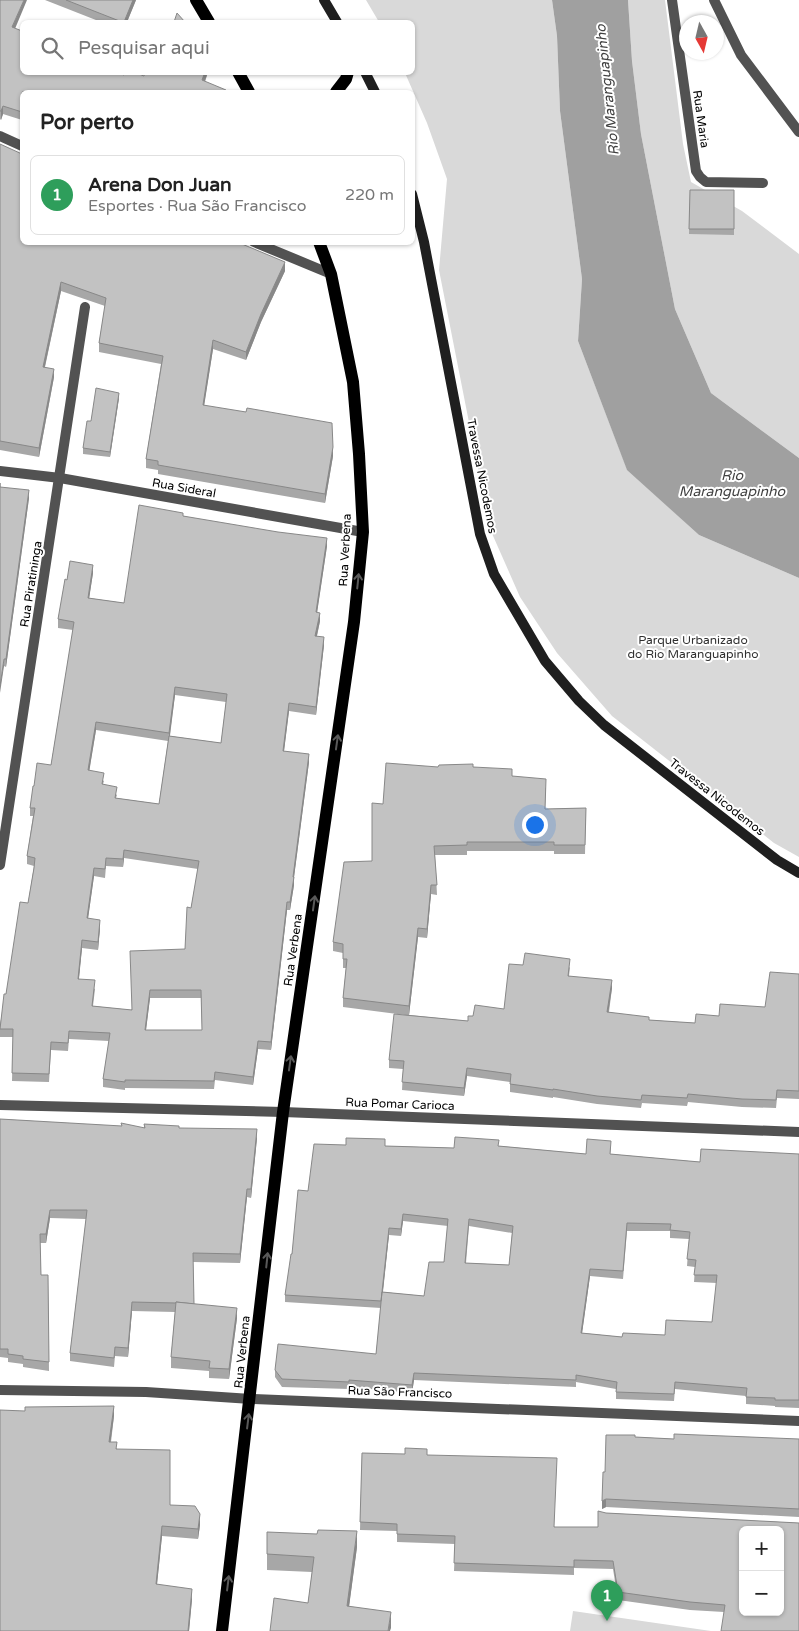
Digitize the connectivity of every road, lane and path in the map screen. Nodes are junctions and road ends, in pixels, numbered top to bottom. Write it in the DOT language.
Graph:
graph roads {
  1 [pos="196,0"];
  2 [pos="324,0"];
  3 [pos="672,0"];
  4 [pos="714,0"];
  5 [pos="208,20"];
  6 [pos="336,20"];
  7 [pos="240,75"];
  8 [pos="347,75"];
  9 [pos="366,75"];
  10 [pos="247,88"];
  11 [pos="338,90"];
  12 [pos="374,90"];
  13 [pos="799,132"];
  14 [pos="0,136"];
  15 [pos="20,145"];
  16 [pos="763,183"];
  17 [pos="415,206"];
  18 [pos="261,245"];
  19 [pos="320,245"];
  20 [pos="331,274"];
  21 [pos="85,307"];
  22 [pos="0,471"];
  23 [pos="60,478"];
  24 [pos="363,532"];
  25 [pos="3,822"];
  26 [pos="0,865"];
  27 [pos="799,873"];
  28 [pos="0,1105"];
  29 [pos="283,1112"];
  30 [pos="799,1132"];
  31 [pos="0,1390"];
  32 [pos="251,1398"];
  33 [pos="799,1421"];
  34 [pos="222,1631"];
  1 -- 5 [label="main road"];
  2 -- 6 [label="main road"];
  3 -- 16 [label="street, Rua Maria"];
  4 -- 13 [label="street"];
  7 -- 10 [label="main road"];
  8 -- 11 [label="main road"];
  9 -- 12 [label="main road"];
  14 -- 15 [label="street"];
  17 -- 27 [label="main road, Travessa Nicodemos"];
  18 -- 20 [label="street"];
  19 -- 20 [label="main road, Rua Verbena"];
  20 -- 24 [label="main road, Rua Verbena"];
  21 -- 23 [label="street, Rua Piratininga"];
  22 -- 23 [label="street, Rua Sideral"];
  23 -- 24 [label="street, Rua Sideral"];
  23 -- 25 [label="street, Rua Piratininga"];
  29 -- 24 [label="main road, Rua Verbena, one-way"];
  25 -- 26 [label="street, Rua Piratininga"];
  28 -- 29 [label="street, Rua Pomar Carioca"];
  29 -- 30 [label="street, Rua Pomar Carioca"];
  32 -- 29 [label="main road, Rua Verbena, one-way"];
  31 -- 32 [label="street, Rua São Francisco"];
  32 -- 33 [label="street, Rua São Francisco"];
  34 -- 32 [label="main road, Rua Verbena, one-way"];
}
